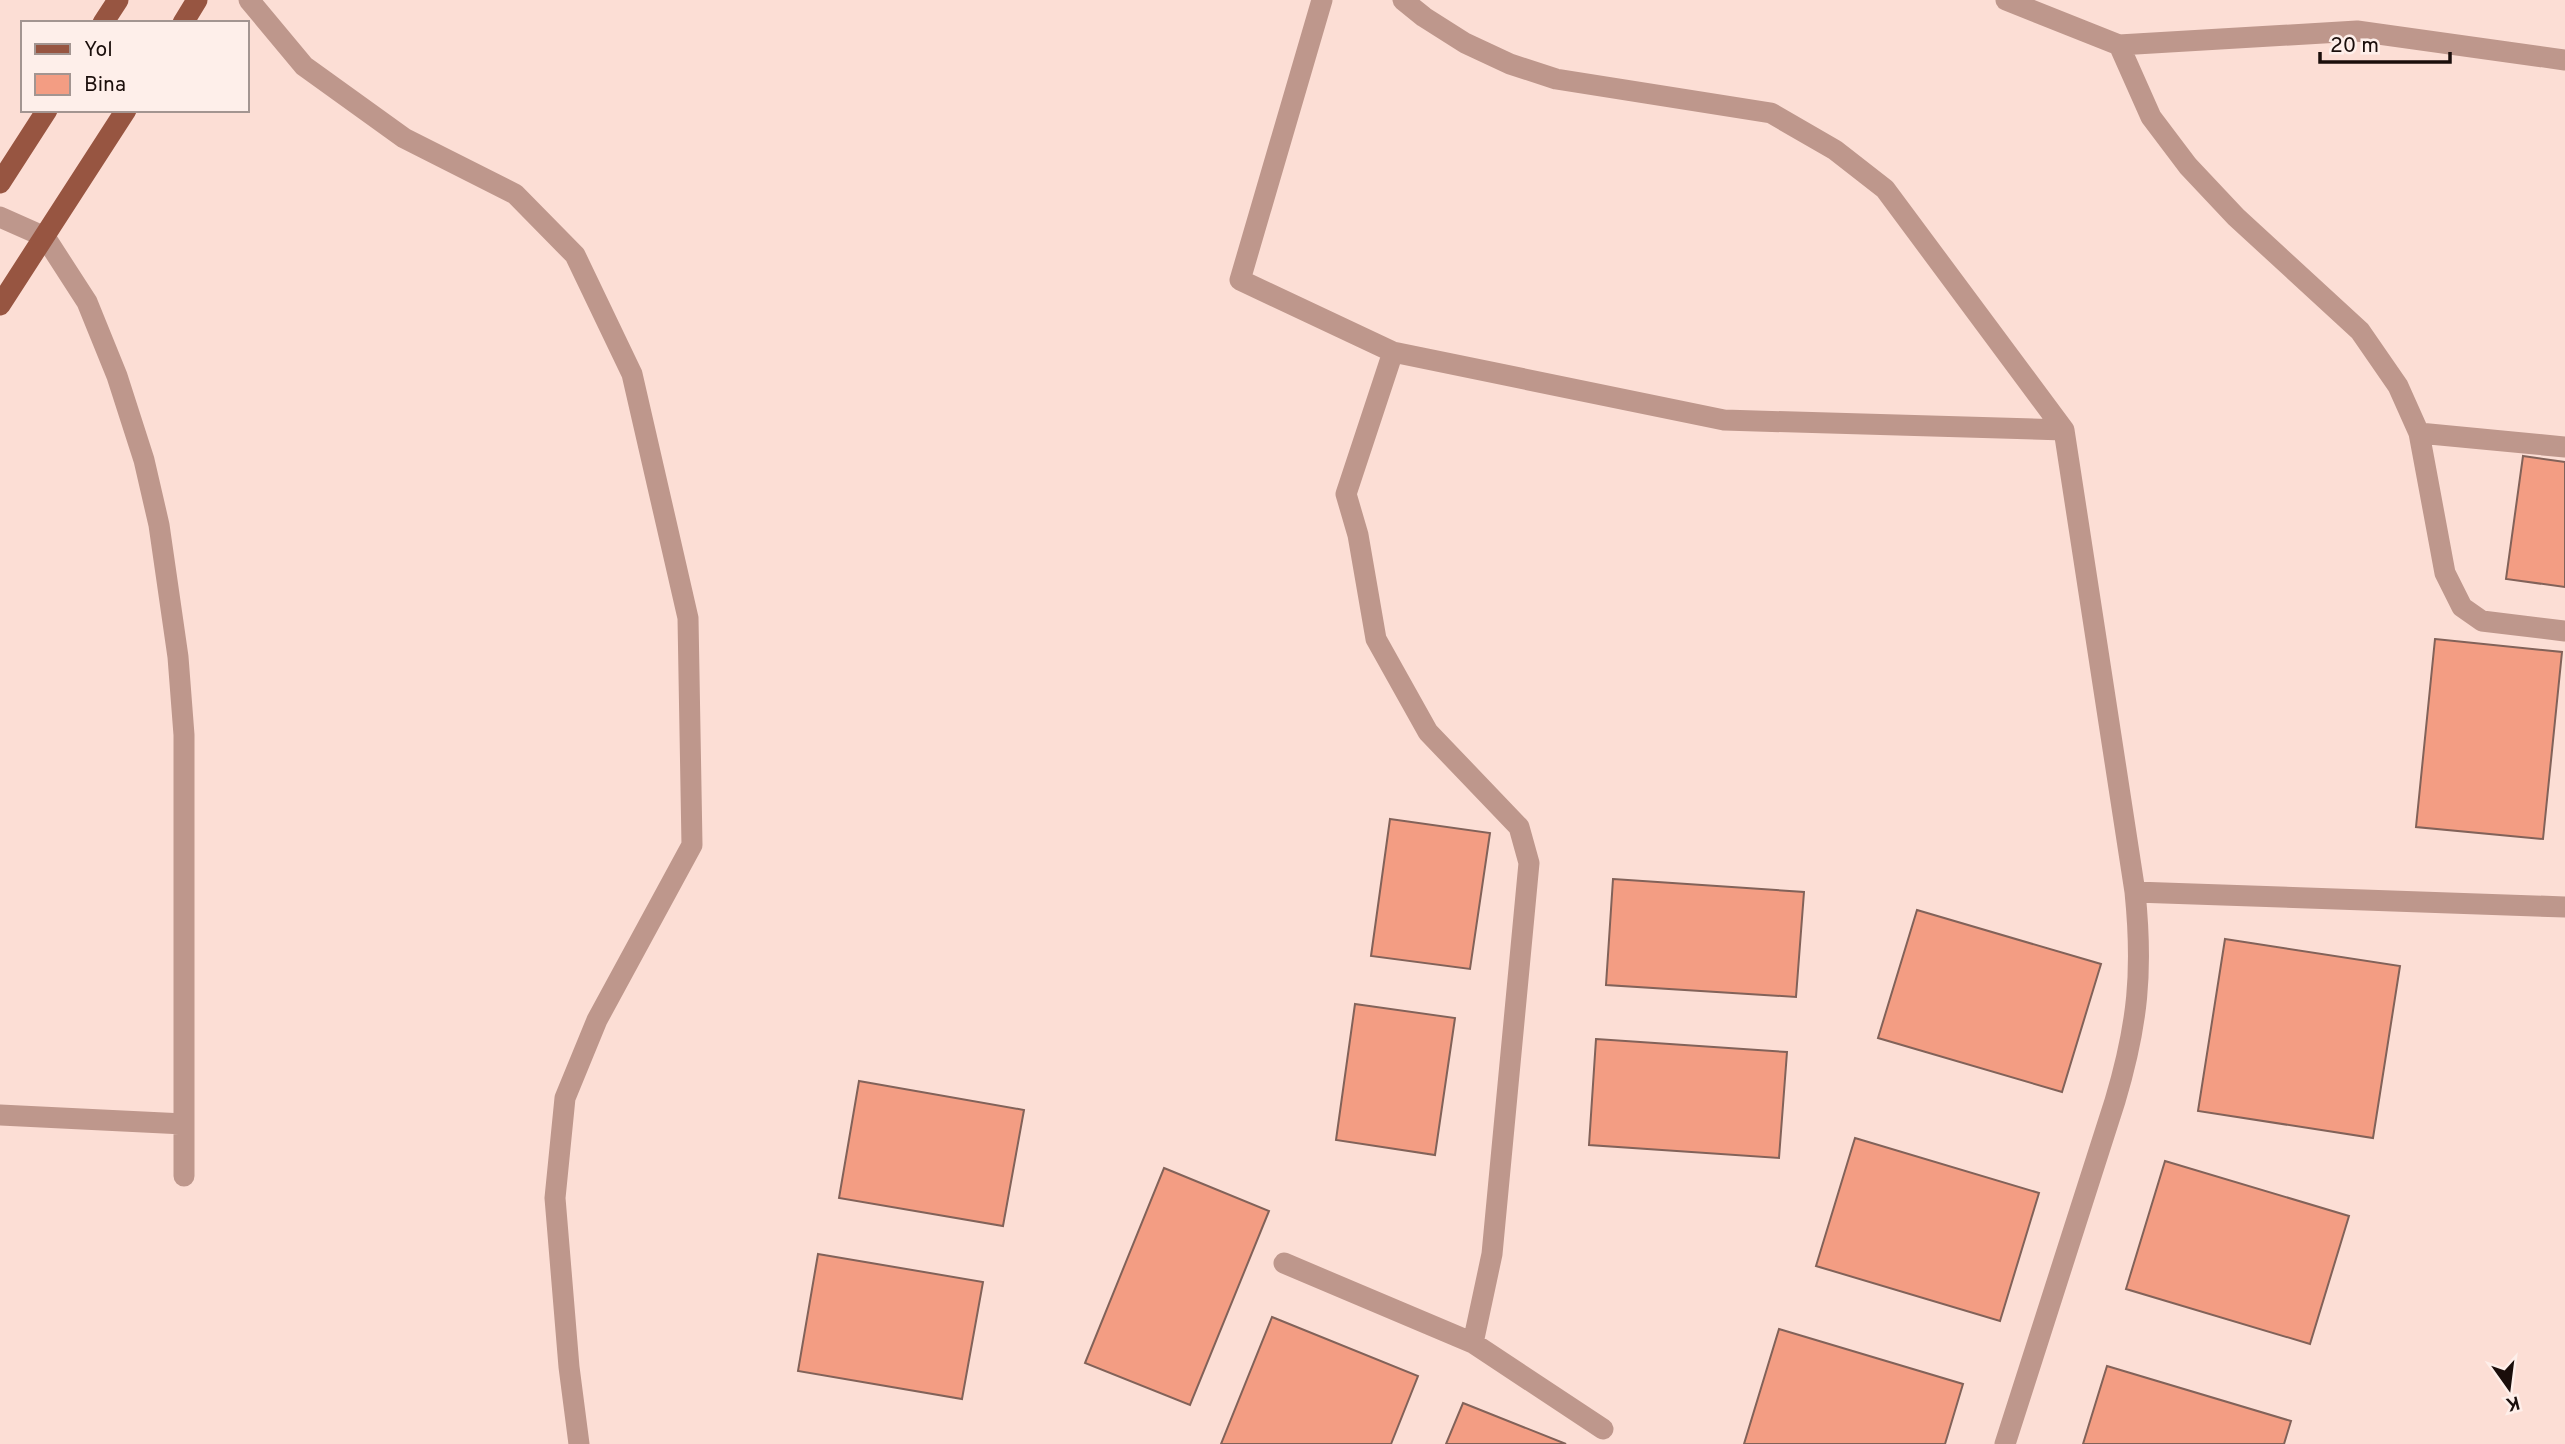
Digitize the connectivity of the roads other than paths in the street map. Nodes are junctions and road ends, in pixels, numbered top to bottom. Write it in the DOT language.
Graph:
graph roads {
  1 [pos="118,0"];
  2 [pos="197,0"];
  3 [pos="249,0"];
  4 [pos="1322,0"];
  5 [pos="1403,0"];
  6 [pos="2006,0"];
  7 [pos="104,21"];
  8 [pos="184,21"];
  9 [pos="2119,45"];
  10 [pos="2565,60"];
  11 [pos="46,112"];
  12 [pos="125,112"];
  13 [pos="0,183"];
  14 [pos="0,217"];
  15 [pos="44,237"];
  16 [pos="0,305"];
  17 [pos="1393,352"];
  18 [pos="2064,430"];
  19 [pos="2419,433"];
  20 [pos="2565,447"];
  21 [pos="2565,631"];
  22 [pos="2135,892"];
  23 [pos="2565,907"];
  24 [pos="0,1115"];
  25 [pos="184,1124"];
  26 [pos="184,1175"];
  27 [pos="1284,1263"];
  28 [pos="1473,1343"];
  29 [pos="1603,1429"];
  30 [pos="579,1444"];
  31 [pos="2005,1444"];
  1 -- 7 [label="main road"];
  2 -- 8 [label="main road"];
  3 -- 30 [label="street"];
  4 -- 17 [label="street"];
  5 -- 18 [label="street"];
  6 -- 9 [label="street"];
  9 -- 10 [label="street"];
  9 -- 19 [label="street"];
  11 -- 13 [label="main road"];
  12 -- 15 [label="main road"];
  14 -- 15 [label="street"];
  15 -- 16 [label="main road"];
  15 -- 25 [label="street"];
  17 -- 18 [label="street"];
  17 -- 28 [label="street"];
  18 -- 22 [label="street"];
  19 -- 20 [label="street"];
  19 -- 21 [label="street"];
  22 -- 23 [label="street"];
  22 -- 31 [label="street"];
  24 -- 25 [label="street"];
  25 -- 26 [label="street"];
  27 -- 28 [label="street"];
  28 -- 29 [label="street"];
}
